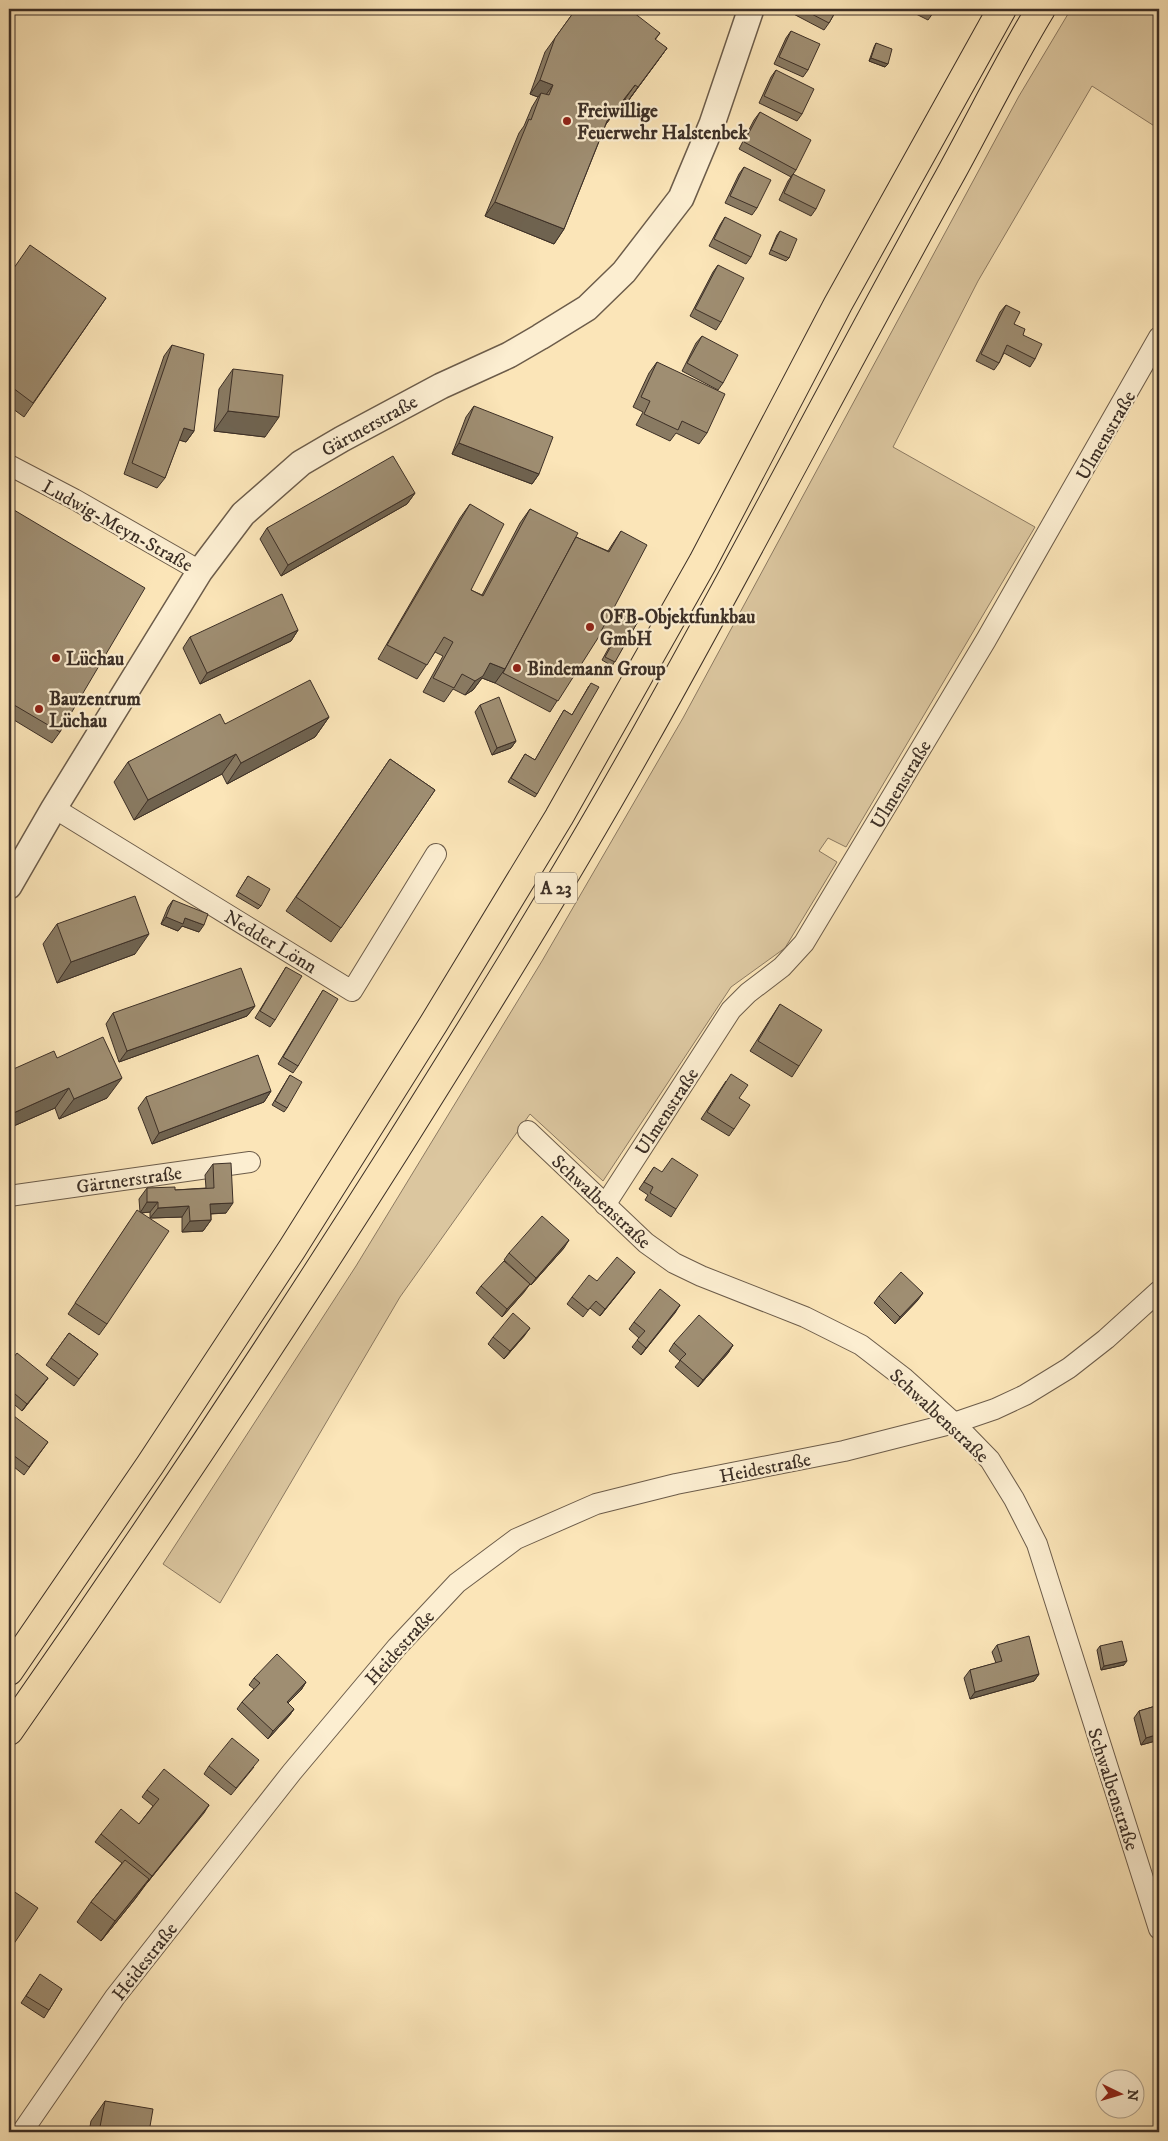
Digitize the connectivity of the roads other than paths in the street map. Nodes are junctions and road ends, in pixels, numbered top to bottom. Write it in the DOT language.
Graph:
graph roads {
  1 [pos="751,9"];
  2 [pos="1002,9"];
  3 [pos="1041,9"];
  4 [pos="1159,337"];
  5 [pos="9,465"];
  6 [pos="200,571"];
  7 [pos="54,808"];
  8 [pos="436,854"];
  9 [pos="9,886"];
  10 [pos="528,1131"];
  11 [pos="250,1162"];
  12 [pos="9,1196"];
  13 [pos="605,1205"];
  14 [pos="1159,1291"];
  15 [pos="954,1424"];
  16 [pos="9,1671"];
  17 [pos="9,1731"];
  18 [pos="1159,1929"];
  19 [pos="22,2132"];
  1 -- 6 [label="street, Gärtnerstraße"];
  2 -- 16 [label="highway, A 23"];
  3 -- 17 [label="highway, A 23"];
  4 -- 13 [label="street, Ulmenstraße"];
  5 -- 6 [label="street, Ludwig-Meyn-Straße"];
  6 -- 7 [label="street, Gärtnerstraße"];
  7 -- 8 [label="street, Nedder Lönn"];
  7 -- 9 [label="street, Gärtnerstraße"];
  10 -- 13 [label="street, Schwalbenstraße"];
  11 -- 12 [label="street, Gärtnerstraße"];
  13 -- 15 [label="street, Schwalbenstraße"];
  14 -- 15 [label="street, Heidestraße"];
  15 -- 18 [label="street, Schwalbenstraße"];
  15 -- 19 [label="street, Heidestraße"];
}
